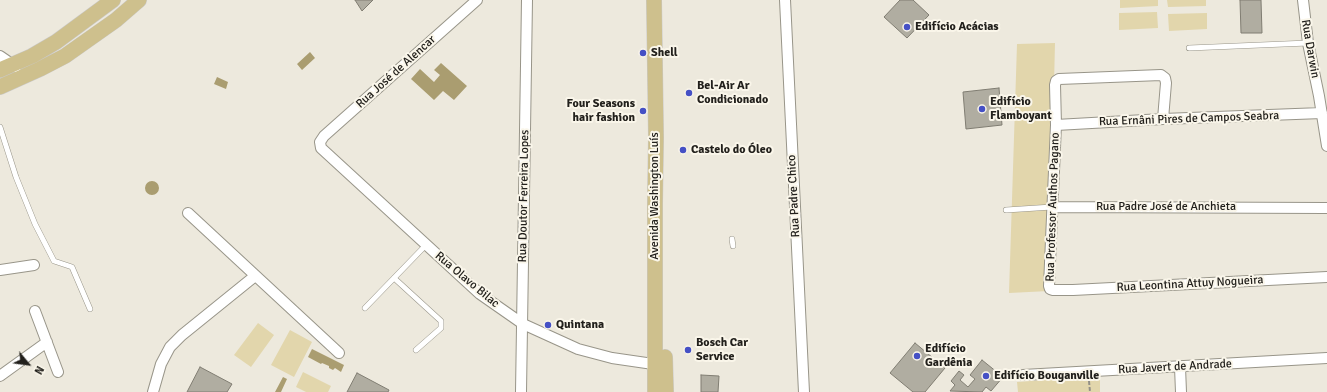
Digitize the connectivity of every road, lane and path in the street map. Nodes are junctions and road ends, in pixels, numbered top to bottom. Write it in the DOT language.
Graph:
graph roads {
  1 [pos="139,0"];
  2 [pos="477,0"];
  3 [pos="527,0"];
  4 [pos="654,0"];
  5 [pos="664,0"];
  6 [pos="785,0"];
  7 [pos="1303,0"];
  8 [pos="104,3"];
  9 [pos="1308,43"];
  10 [pos="1188,48"];
  11 [pos="0,56"];
  12 [pos="6,67"];
  13 [pos="29,74"];
  14 [pos="0,87"];
  15 [pos="1323,95"];
  16 [pos="1322,113"];
  17 [pos="1162,119"];
  18 [pos="1056,125"];
  19 [pos="0,127"];
  20 [pos="1327,146"];
  21 [pos="321,148"];
  22 [pos="1052,207"];
  23 [pos="1327,208"];
  24 [pos="1006,210"];
  25 [pos="188,213"];
  26 [pos="732,239"];
  27 [pos="426,245"];
  28 [pos="733,246"];
  29 [pos="34,265"];
  30 [pos="0,270"];
  31 [pos="256,276"];
  32 [pos="1327,277"];
  33 [pos="394,278"];
  34 [pos="1053,290"];
  35 [pos="365,308"];
  36 [pos="90,309"];
  37 [pos="35,311"];
  38 [pos="523,324"];
  39 [pos="47,342"];
  40 [pos="416,350"];
  41 [pos="339,353"];
  42 [pos="1327,358"];
  43 [pos="660,365"];
  44 [pos="1180,367"];
  45 [pos="58,372"];
  46 [pos="1023,375"];
  47 [pos="0,376"];
  48 [pos="153,392"];
  49 [pos="521,392"];
  50 [pos="655,392"];
  51 [pos="666,392"];
  52 [pos="804,392"];
  53 [pos="1181,392"];
  1 -- 13 [label="main road"];
  2 -- 21 [label="street, Rua José de Alencar"];
  3 -- 38 [label="street, Rua Doutor Ferreira Lopes"];
  4 -- 43 [label="main road, Avenida Washington Luís"];
  5 -- 43 [label="main road, Avenida Washington Luís"];
  6 -- 52 [label="street, Rua Padre Chico"];
  7 -- 9 [label="street, Rua Darwin"];
  8 -- 12 [label="main road"];
  9 -- 10 [label="lane"];
  9 -- 15 [label="street, Rua Darwin"];
  11 -- 12 [label="street"];
  12 -- 13 [label="street"];
  13 -- 14 [label="main road"];
  15 -- 16 [label="street, Rua Darwin"];
  16 -- 17 [label="street, Rua Ernâni Pires de Campos Seabra"];
  16 -- 20 [label="street, Rua Darwin"];
  17 -- 18 [label="street, Rua Ernâni Pires de Campos Seabra"];
  17 -- 18 [label="street, Rua Professor Authos Pagano"];
  18 -- 22 [label="street, Rua Professor Authos Pagano"];
  19 -- 36 [label="lane"];
  21 -- 27 [label="street, Rua Olavo Bilac"];
  22 -- 23 [label="street, Rua Padre José de Anchieta"];
  22 -- 24 [label="lane, Rua Padre José de Anchieta"];
  22 -- 34 [label="street, Rua Professor Authos Pagano"];
  25 -- 31 [label="street"];
  26 -- 28 [label="lane"];
  27 -- 33 [label="lane"];
  27 -- 38 [label="street, Rua Olavo Bilac"];
  29 -- 30 [label="street"];
  31 -- 41 [label="street"];
  31 -- 48 [label="street"];
  32 -- 34 [label="street, Rua Leontina Attuy Nogueira"];
  33 -- 35 [label="lane"];
  33 -- 40 [label="lane"];
  37 -- 39 [label="street"];
  38 -- 43 [label="street, Rua Olavo Bilac"];
  38 -- 49 [label="street, Rua Doutor Ferreira Lopes"];
  39 -- 45 [label="street"];
  39 -- 47 [label="street"];
  42 -- 44 [label="street, Rua Javert de Andrade"];
  43 -- 50 [label="main road, Avenida Washington Luís"];
  43 -- 51 [label="main road, Avenida Washington Luís"];
  44 -- 46 [label="street, Rua Javert de Andrade"];
  44 -- 53 [label="street"];
}
